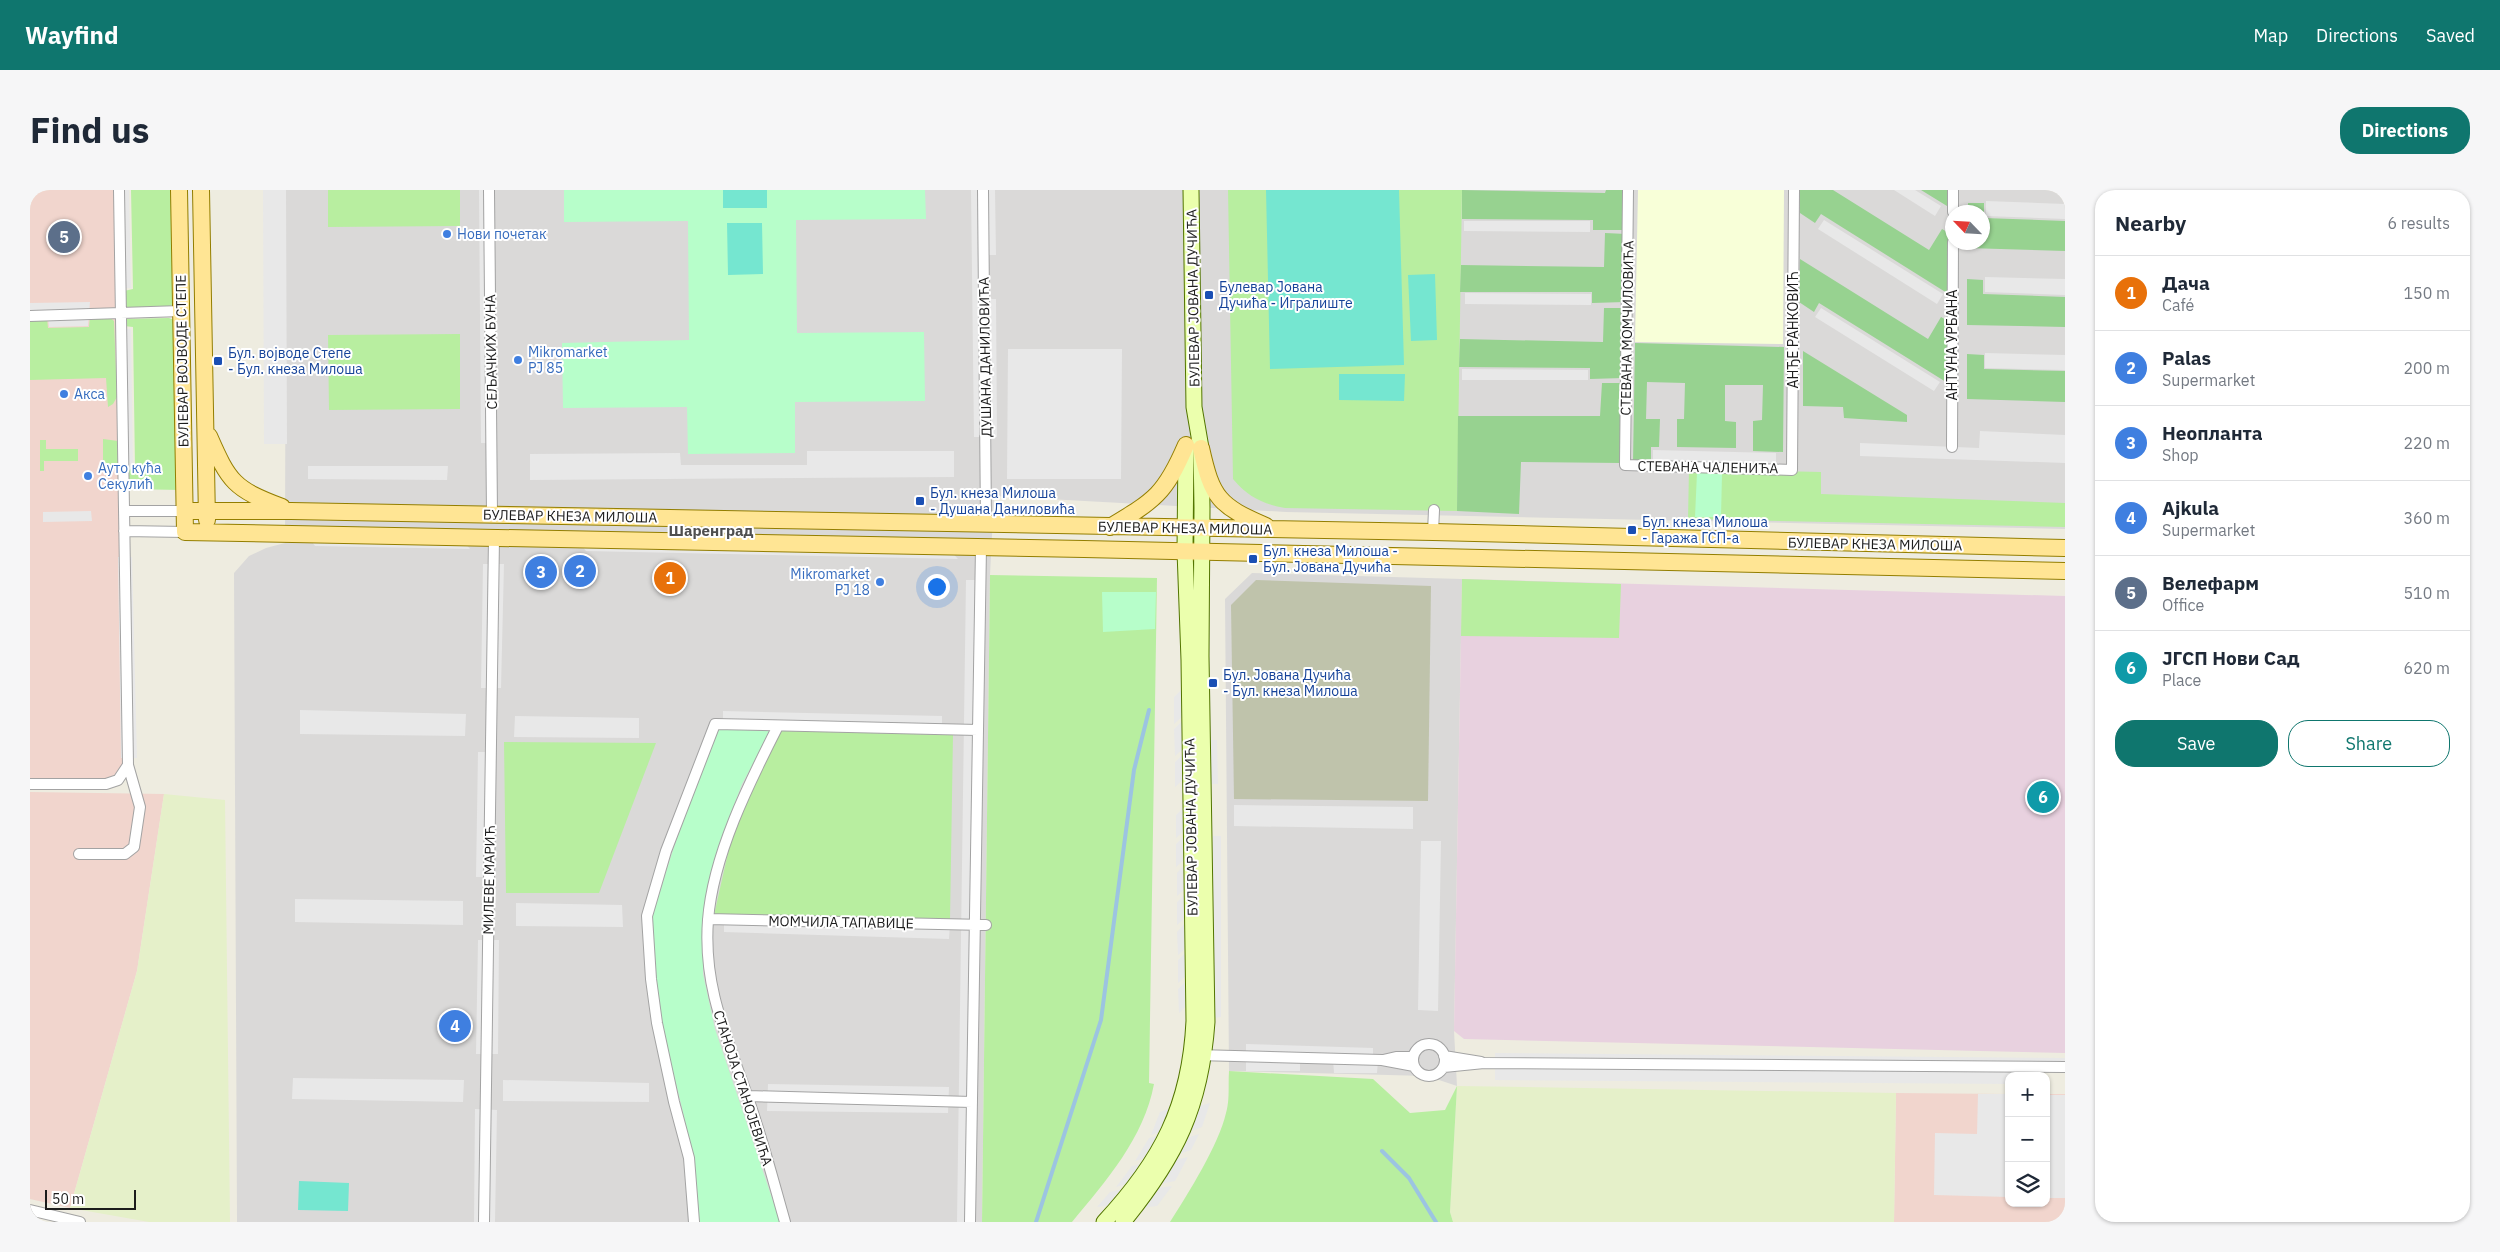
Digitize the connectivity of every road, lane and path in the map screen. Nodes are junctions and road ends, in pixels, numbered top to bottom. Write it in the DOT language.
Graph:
graph roads {
  1 [pos="119,190"];
  2 [pos="179,190"];
  3 [pos="201,190"];
  4 [pos="489,190"];
  5 [pos="983,190"];
  6 [pos="1191,190"];
  7 [pos="1628,190"];
  8 [pos="1794,190"];
  9 [pos="1953,190"];
  10 [pos="1953,205"];
  11 [pos="1953,250"];
  12 [pos="181,311"];
  13 [pos="121,314"];
  14 [pos="30,316"];
  15 [pos="205,428"];
  16 [pos="1193,446"];
  17 [pos="1952,447"];
  18 [pos="1625,465"];
  19 [pos="1792,470"];
  20 [pos="1434,510"];
  21 [pos="124,511"];
  22 [pos="185,511"];
  23 [pos="207,511"];
  24 [pos="291,511"];
  25 [pos="492,515"];
  26 [pos="986,524"];
  27 [pos="1110,527"];
  28 [pos="1185,528"];
  29 [pos="1202,528"];
  30 [pos="1275,530"];
  31 [pos="124,532"];
  32 [pos="185,532"];
  33 [pos="207,532"];
  34 [pos="1433,532"];
  35 [pos="494,538"];
  36 [pos="1693,539"];
  37 [pos="981,547"];
  38 [pos="2065,548"];
  39 [pos="1185,551"];
  40 [pos="1202,551"];
  41 [pos="1693,562"];
  42 [pos="2065,571"];
  43 [pos="778,726"];
  44 [pos="978,730"];
  45 [pos="128,765"];
  46 [pos="30,784"];
  47 [pos="79,854"];
  48 [pos="708,920"];
  49 [pos="975,925"];
  50 [pos="986,925"];
  51 [pos="1198,1055"];
  52 [pos="1444,1056"];
  53 [pos="1414,1061"];
  54 [pos="1484,1063"];
  55 [pos="1444,1067"];
  56 [pos="2065,1067"];
  57 [pos="748,1096"];
  58 [pos="972,1102"];
  59 [pos="30,1210"];
  60 [pos="80,1222"];
  61 [pos="484,1222"];
  62 [pos="694,1222"];
  63 [pos="786,1222"];
  64 [pos="970,1222"];
  65 [pos="1104,1222"];
  66 [pos="1123,1222"];
  1 -- 13 [label="street"];
  2 -- 12 [label="main road, БУЛЕВАР ВОЈВОДЕ СТЕПЕ"];
  3 -- 15 [label="main road, БУЛЕВАР ВОЈВОДЕ СТЕПЕ"];
  4 -- 25 [label="street, СЕЉАЧКИХ БУНА"];
  5 -- 26 [label="street, ДУШАНА ДАНИЛОВИЋА"];
  6 -- 16 [label="street, БУЛЕВАР ЈОВАНА ДУЧИЋА"];
  7 -- 18 [label="street, СТЕВАНА МОМЧИЛОВИЋА"];
  8 -- 19 [label="street, АНЂЕ РАНКОВИЋ"];
  9 -- 10 [label="street"];
  11 -- 17 [label="street, АНТУНА УРБАНА"];
  12 -- 13 [label="street"];
  12 -- 22 [label="main road, БУЛЕВАР ВОЈВОДЕ СТЕПЕ"];
  13 -- 14 [label="street"];
  13 -- 21 [label="street"];
  15 -- 23 [label="main road, БУЛЕВАР ВОЈВОДЕ СТЕПЕ"];
  15 -- 24 [label="main road"];
  16 -- 27 [label="main road"];
  16 -- 28 [label="street, БУЛЕВАР ЈОВАНА ДУЧИЋА"];
  16 -- 29 [label="street, БУЛЕВАР ЈОВАНА ДУЧИЋА"];
  16 -- 30 [label="main road"];
  18 -- 19 [label="street, СТЕВАНА ЧАЛЕНИЋА"];
  20 -- 34 [label="street"];
  21 -- 22 [label="street"];
  21 -- 31 [label="street"];
  22 -- 23 [label="main road, БУЛЕВАР КНЕЗА МИЛОША"];
  22 -- 32 [label="main road, БУЛЕВАР ВОЈВОДЕ СТЕПЕ"];
  23 -- 24 [label="main road, БУЛЕВАР КНЕЗА МИЛОША"];
  23 -- 33 [label="main road, БУЛЕВАР ВОЈВОДЕ СТЕПЕ"];
  24 -- 25 [label="main road, БУЛЕВАР КНЕЗА МИЛОША"];
  25 -- 26 [label="main road, БУЛЕВАР КНЕЗА МИЛОША"];
  26 -- 27 [label="main road, БУЛЕВАР КНЕЗА МИЛОША"];
  27 -- 28 [label="main road, БУЛЕВАР КНЕЗА МИЛОША"];
  28 -- 29 [label="main road, БУЛЕВАР КНЕЗА МИЛОША"];
  28 -- 39 [label="street, БУЛЕВАР ЈОВАНА ДУЧИЋА"];
  29 -- 30 [label="main road, БУЛЕВАР КНЕЗА МИЛОША"];
  29 -- 40 [label="street, БУЛЕВАР ЈОВАНА ДУЧИЋА"];
  30 -- 34 [label="main road, БУЛЕВАР КНЕЗА МИЛОША"];
  31 -- 32 [label="street"];
  31 -- 45 [label="street"];
  32 -- 33 [label="main road, БУЛЕВАР КНЕЗА МИЛОША"];
  33 -- 35 [label="main road, БУЛЕВАР КНЕЗА МИЛОША"];
  34 -- 36 [label="main road, БУЛЕВАР КНЕЗА МИЛОША"];
  35 -- 37 [label="main road, БУЛЕВАР КНЕЗА МИЛОША"];
  35 -- 61 [label="street, МИЛЕВЕ МАРИЋ"];
  36 -- 38 [label="main road, БУЛЕВАР КНЕЗА МИЛОША"];
  36 -- 41 [label="main road"];
  37 -- 39 [label="main road, БУЛЕВАР КНЕЗА МИЛОША"];
  37 -- 44 [label="street"];
  39 -- 40 [label="main road, БУЛЕВАР КНЕЗА МИЛОША"];
  39 -- 51 [label="street, БУЛЕВАР ЈОВАНА ДУЧИЋА"];
  40 -- 41 [label="main road, БУЛЕВАР КНЕЗА МИЛОША"];
  40 -- 51 [label="street, БУЛЕВАР ЈОВАНА ДУЧИЋА"];
  41 -- 42 [label="main road, БУЛЕВАР КНЕЗА МИЛОША"];
  43 -- 44 [label="street"];
  43 -- 48 [label="street, СТАНОЈА СТАНОЈЕВИЋА"];
  43 -- 62 [label="street"];
  44 -- 49 [label="street"];
  45 -- 46 [label="street"];
  45 -- 47 [label="street"];
  48 -- 49 [label="street, МОМЧИЛА ТАПАВИЦЕ"];
  48 -- 57 [label="street, СТАНОЈА СТАНОЈЕВИЋА"];
  49 -- 50 [label="street, МОМЧИЛА ТАПАВИЦЕ"];
  49 -- 58 [label="street"];
  51 -- 53 [label="street"];
  51 -- 65 [label="street, БУЛЕВАР ЈОВАНА ДУЧИЋА"];
  51 -- 66 [label="street, БУЛЕВАР ЈОВАНА ДУЧИЋА"];
  52 -- 53 [label="street"];
  52 -- 54 [label="street"];
  52 -- 55 [label="street"];
  53 -- 55 [label="street"];
  54 -- 55 [label="street"];
  54 -- 56 [label="street"];
  57 -- 58 [label="street"];
  57 -- 63 [label="street, СТАНОЈА СТАНОЈЕВИЋА"];
  58 -- 64 [label="street"];
  59 -- 60 [label="street"];
}
